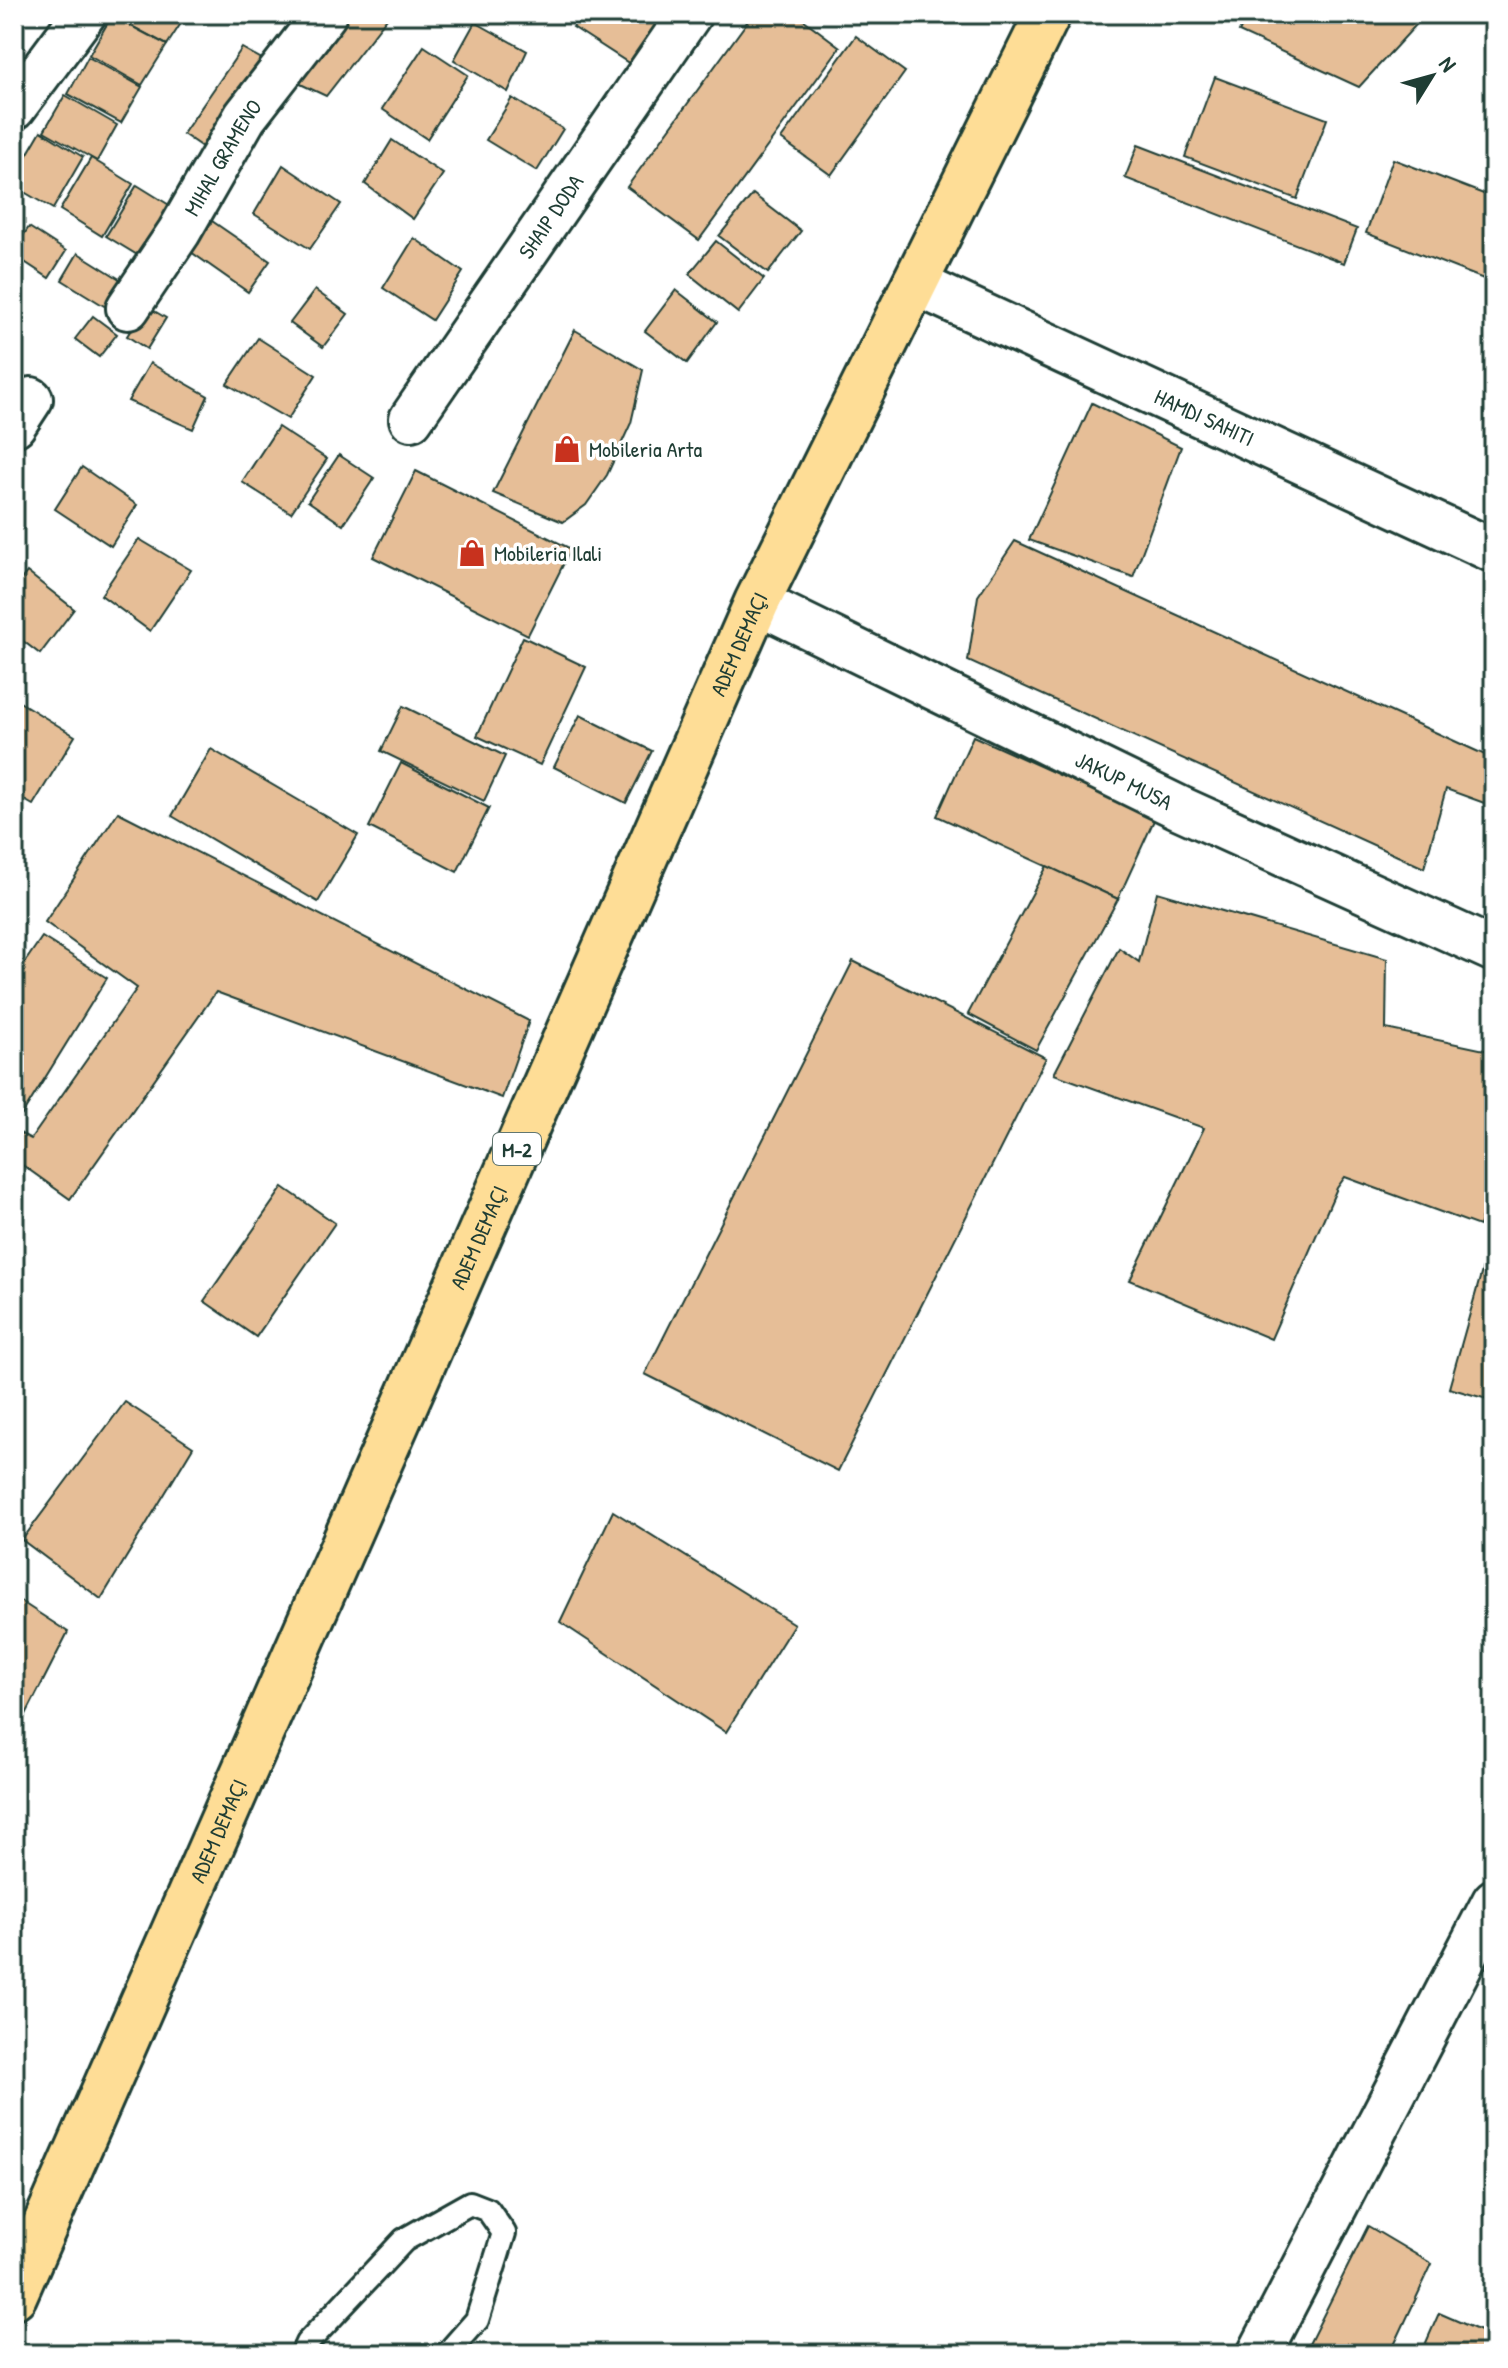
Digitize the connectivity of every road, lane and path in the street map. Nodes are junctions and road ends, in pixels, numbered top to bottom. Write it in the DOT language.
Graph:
graph roads {
  1 [pos="84,14"];
  2 [pos="325,14"];
  3 [pos="690,14"];
  4 [pos="1048,14"];
  5 [pos="14,108"];
  6 [pos="914,283"];
  7 [pos="128,308"];
  8 [pos="411,419"];
  9 [pos="1494,551"];
  10 [pos="757,602"];
  11 [pos="1494,950"];
  12 [pos="1494,1901"];
  13 [pos="14,2296"];
  14 [pos="302,2354"];
  15 [pos="447,2354"];
  16 [pos="1259,2354"];
  1 -- 5 [label="street"];
  2 -- 7 [label="street, MIHAL GRAMENO"];
  3 -- 8 [label="street, SHAIP DODA"];
  4 -- 6 [label="main road, ADEM DEMAÇI / M-2"];
  6 -- 9 [label="street, HAMDI SAHITI"];
  6 -- 10 [label="main road, ADEM DEMAÇI / M-2"];
  10 -- 11 [label="street, JAKUP MUSA"];
  10 -- 13 [label="main road, ADEM DEMAÇI / M-2"];
  12 -- 16 [label="street"];
  14 -- 15 [label="lane"];
}
